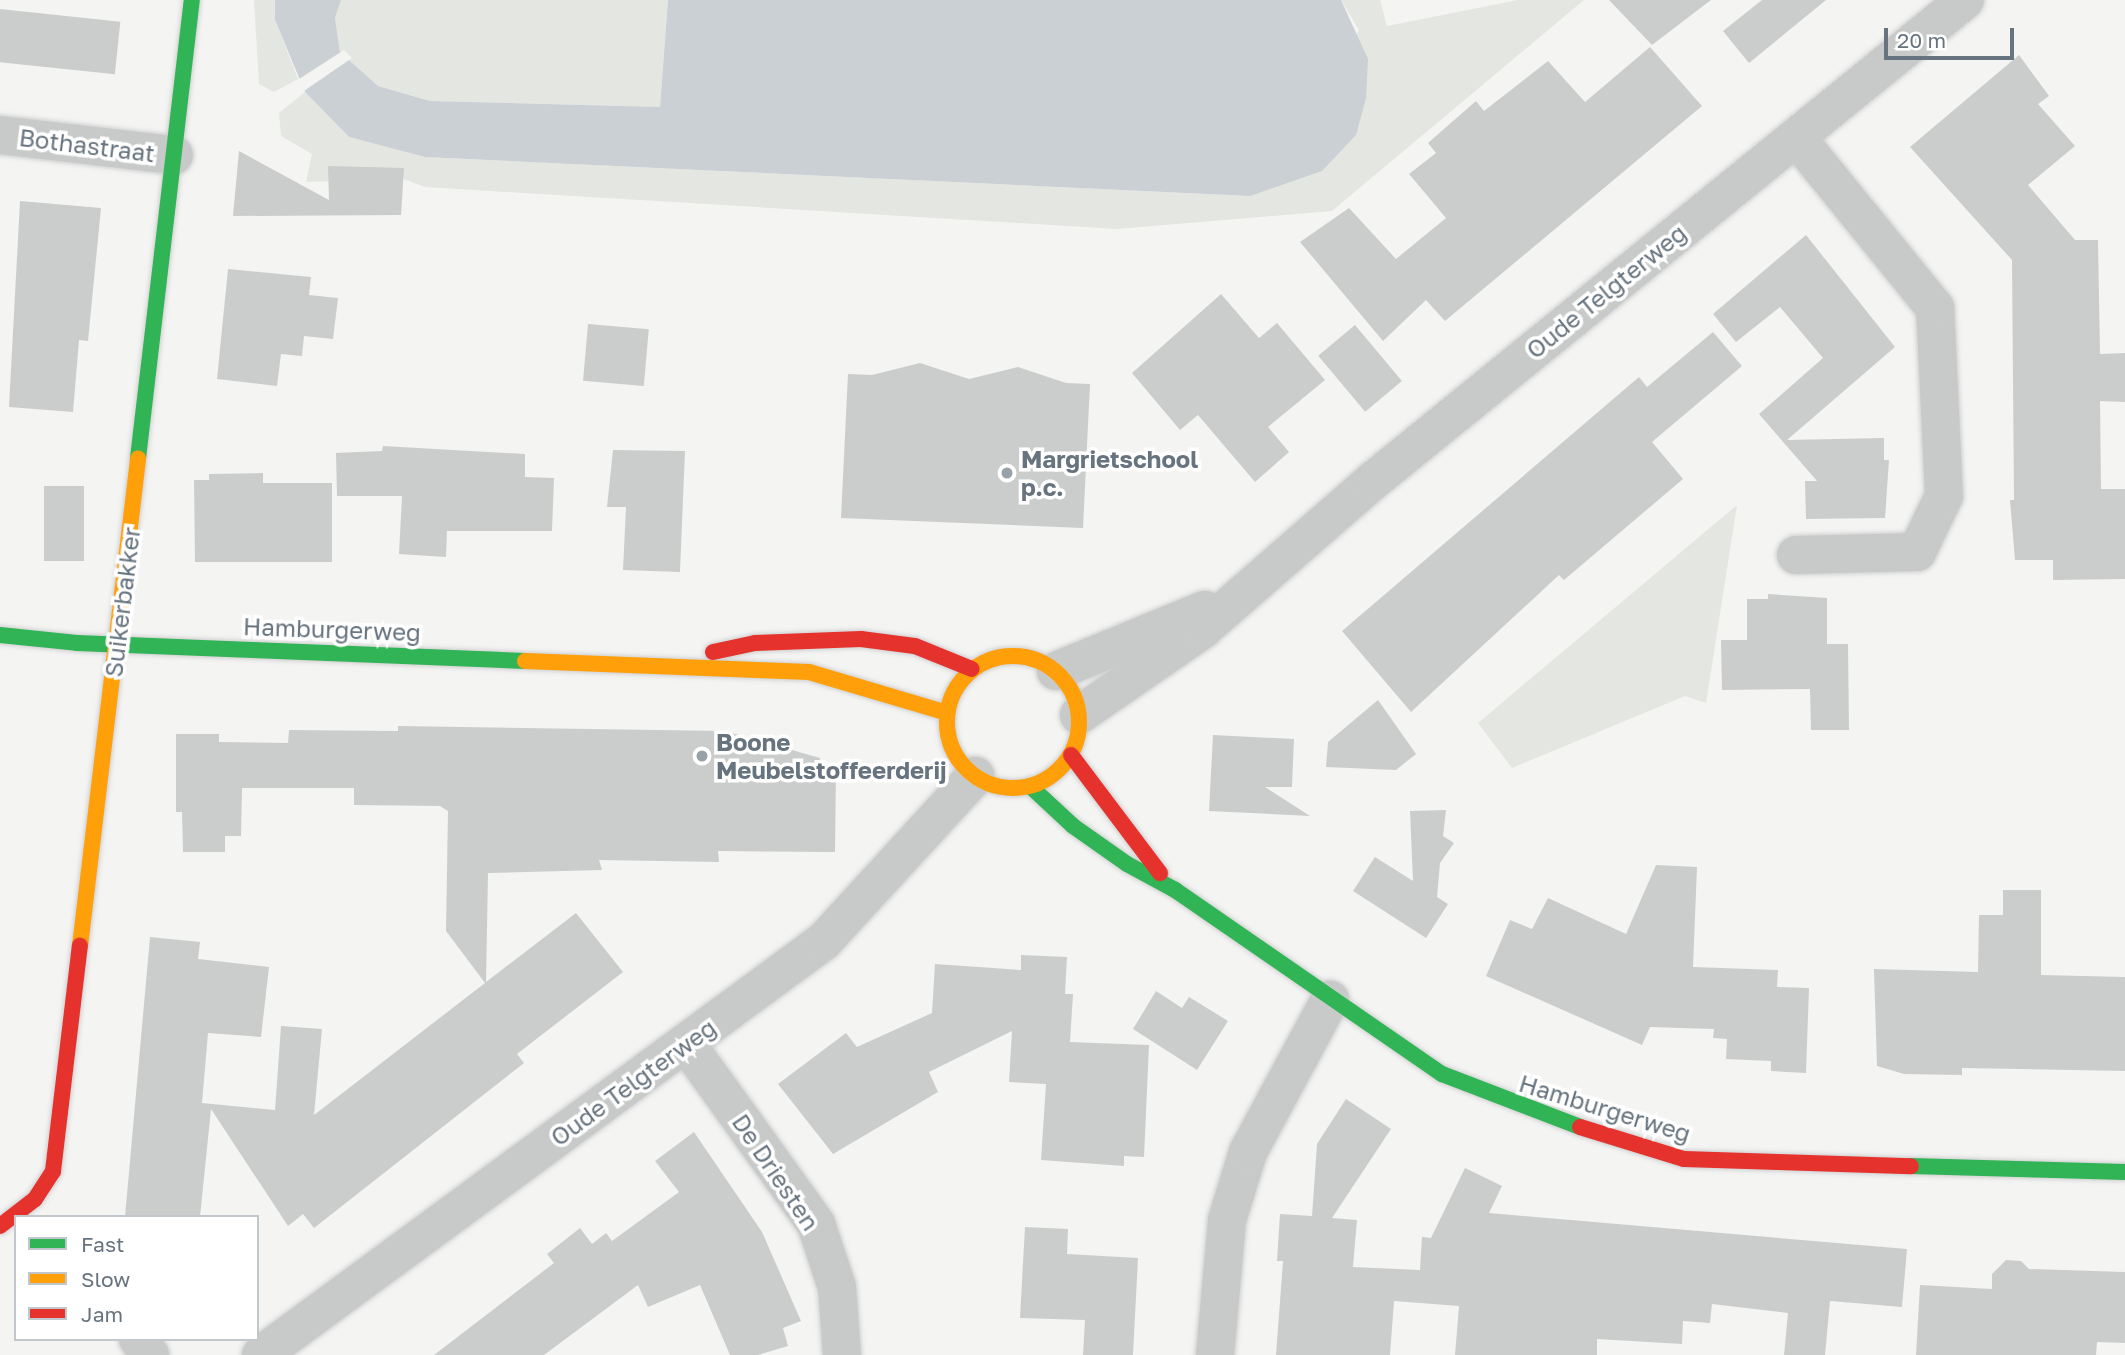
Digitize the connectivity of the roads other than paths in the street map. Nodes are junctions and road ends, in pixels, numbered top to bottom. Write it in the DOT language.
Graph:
graph roads {
  1 [pos="192,0"];
  2 [pos="1965,0"];
  3 [pos="0,135"];
  4 [pos="1796,137"];
  5 [pos="174,155"];
  6 [pos="1796,555"];
  7 [pos="1251,587"];
  8 [pos="0,635"];
  9 [pos="118,644"];
  10 [pos="664,663"];
  11 [pos="972,669"];
  12 [pos="1056,671"];
  13 [pos="947,713"];
  14 [pos="1079,715"];
  15 [pos="1071,755"];
  16 [pos="975,776"];
  17 [pos="1030,786"];
  18 [pos="1175,890"];
  19 [pos="1330,1000"];
  20 [pos="686,1043"];
  21 [pos="2125,1172"];
  22 [pos="41,1208"];
  23 [pos="261,1355"];
  24 [pos="842,1355"];
  25 [pos="1215,1355"];
  1 -- 5 [label="street, Suikerbakker"];
  2 -- 4 [label="street, Oude Telgterweg"];
  3 -- 5 [label="street, Bothastraat"];
  4 -- 6 [label="street"];
  4 -- 7 [label="street, Oude Telgterweg"];
  5 -- 9 [label="street, Suikerbakker"];
  7 -- 12 [label="street, Oude Telgterweg"];
  7 -- 14 [label="street, Oude Telgterweg"];
  8 -- 9 [label="street, Hamburgerweg"];
  9 -- 10 [label="street, Hamburgerweg"];
  9 -- 22 [label="street, Suikerbakker"];
  10 -- 11 [label="street, Hamburgerweg"];
  10 -- 13 [label="street, Hamburgerweg"];
  11 -- 12 [label="street"];
  11 -- 13 [label="street"];
  12 -- 14 [label="street"];
  13 -- 16 [label="street"];
  14 -- 15 [label="street"];
  15 -- 17 [label="street"];
  15 -- 18 [label="street, Hamburgerweg"];
  16 -- 17 [label="street"];
  16 -- 20 [label="street, Oude Telgterweg"];
  17 -- 18 [label="street, Hamburgerweg"];
  18 -- 19 [label="street, Hamburgerweg"];
  19 -- 21 [label="street, Hamburgerweg"];
  19 -- 25 [label="street"];
  20 -- 23 [label="street, Oude Telgterweg"];
  20 -- 24 [label="street, De Driesten"];
}
